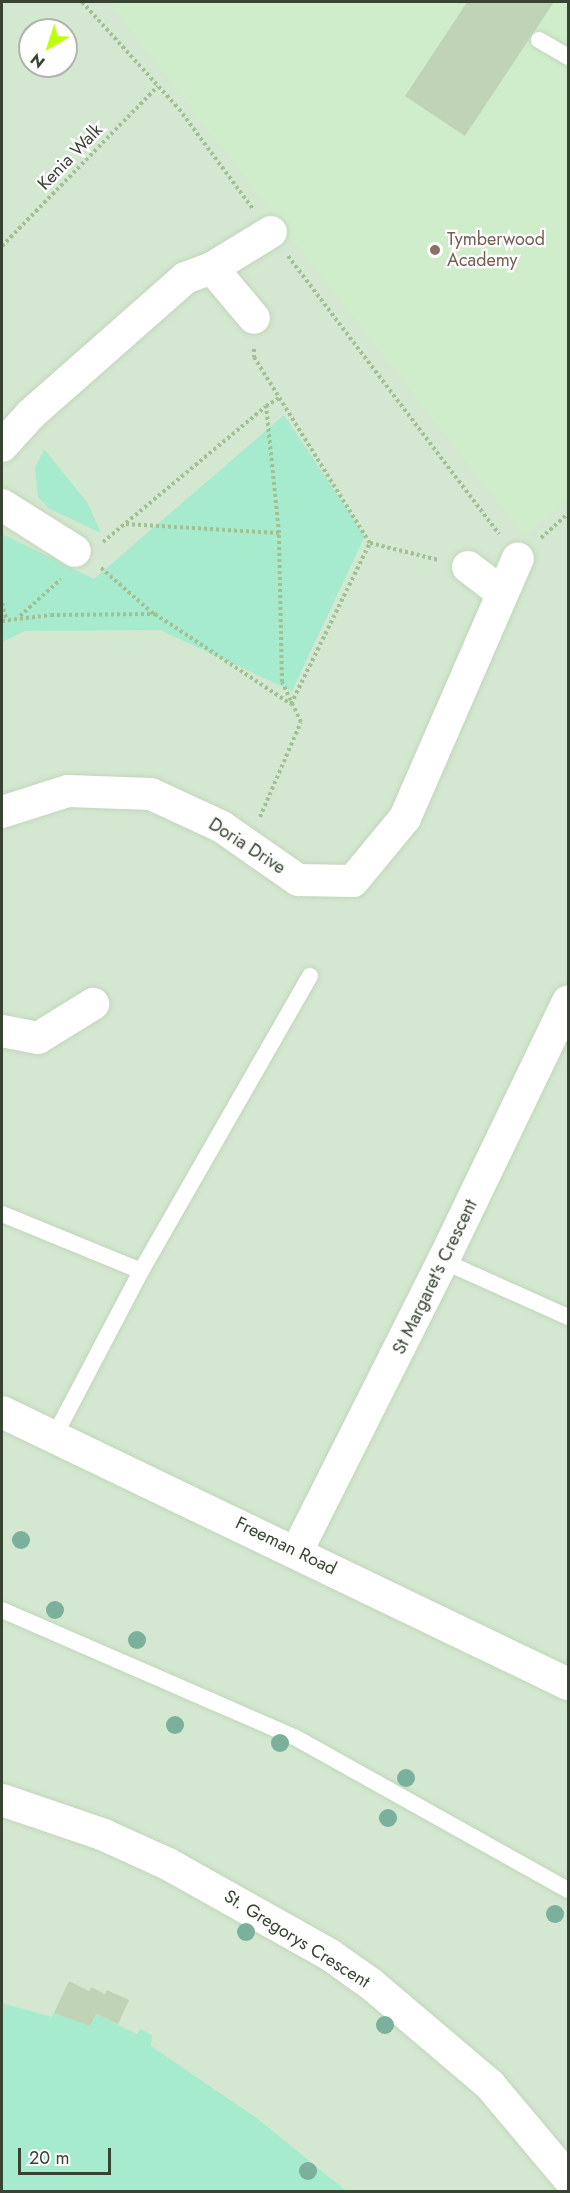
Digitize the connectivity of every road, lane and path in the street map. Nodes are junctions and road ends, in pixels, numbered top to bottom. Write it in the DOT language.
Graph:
graph roads {
  1 [pos="82,2"];
  2 [pos="539,40"];
  3 [pos="568,57"];
  4 [pos="158,86"];
  5 [pos="271,232"];
  6 [pos="2,246"];
  7 [pos="212,268"];
  8 [pos="254,318"];
  9 [pos="281,397"];
  10 [pos="266,406"];
  11 [pos="2,446"];
  12 [pos="2,505"];
  13 [pos="125,524"];
  14 [pos="279,532"];
  15 [pos="370,543"];
  16 [pos="81,553"];
  17 [pos="518,558"];
  18 [pos="468,567"];
  19 [pos="502,593"];
  20 [pos="2,603"];
  21 [pos="155,614"];
  22 [pos="18,617"];
  23 [pos="4,620"];
  24 [pos="291,704"];
  25 [pos="2,812"];
  26 [pos="247,845"];
  27 [pos="310,976"];
  28 [pos="568,1001"];
  29 [pos="93,1004"];
  30 [pos="2,1031"];
  31 [pos="2,1214"];
  32 [pos="443,1261"];
  33 [pos="141,1271"];
  34 [pos="568,1317"];
  35 [pos="2,1412"];
  36 [pos="55,1435"];
  37 [pos="297,1551"];
  38 [pos="2,1610"];
  39 [pos="568,1684"];
  40 [pos="2,1800"];
  41 [pos="568,1890"];
  42 [pos="568,2178"];
  1 -- 4 [label="path"];
  2 -- 3 [label="lane"];
  4 -- 5 [label="path"];
  4 -- 6 [label="path, Kenia Walk"];
  5 -- 7 [label="street"];
  5 -- 17 [label="path"];
  7 -- 8 [label="street"];
  7 -- 11 [label="street"];
  8 -- 9 [label="path"];
  9 -- 10 [label="path"];
  9 -- 15 [label="path"];
  10 -- 13 [label="path"];
  10 -- 14 [label="path"];
  12 -- 16 [label="street"];
  13 -- 14 [label="path"];
  13 -- 16 [label="path"];
  14 -- 24 [label="path"];
  15 -- 18 [label="path"];
  15 -- 24 [label="path"];
  16 -- 21 [label="path"];
  16 -- 22 [label="path"];
  17 -- 19 [label="street, Doria Drive"];
  18 -- 19 [label="street"];
  19 -- 26 [label="street, Doria Drive"];
  20 -- 23 [label="path"];
  21 -- 22 [label="path"];
  21 -- 24 [label="path"];
  22 -- 23 [label="path"];
  24 -- 26 [label="path"];
  25 -- 26 [label="street, Doria Drive"];
  27 -- 33 [label="lane"];
  28 -- 32 [label="street, St Margaret's Crescent"];
  29 -- 30 [label="street"];
  31 -- 33 [label="lane"];
  32 -- 34 [label="lane"];
  32 -- 37 [label="street, St Margaret's Crescent"];
  33 -- 36 [label="lane"];
  35 -- 36 [label="street, Freeman Road"];
  36 -- 37 [label="street, Freeman Road"];
  37 -- 39 [label="street, Freeman Road"];
  38 -- 41 [label="lane"];
  40 -- 42 [label="street, St. Gregorys Crescent"];
}
